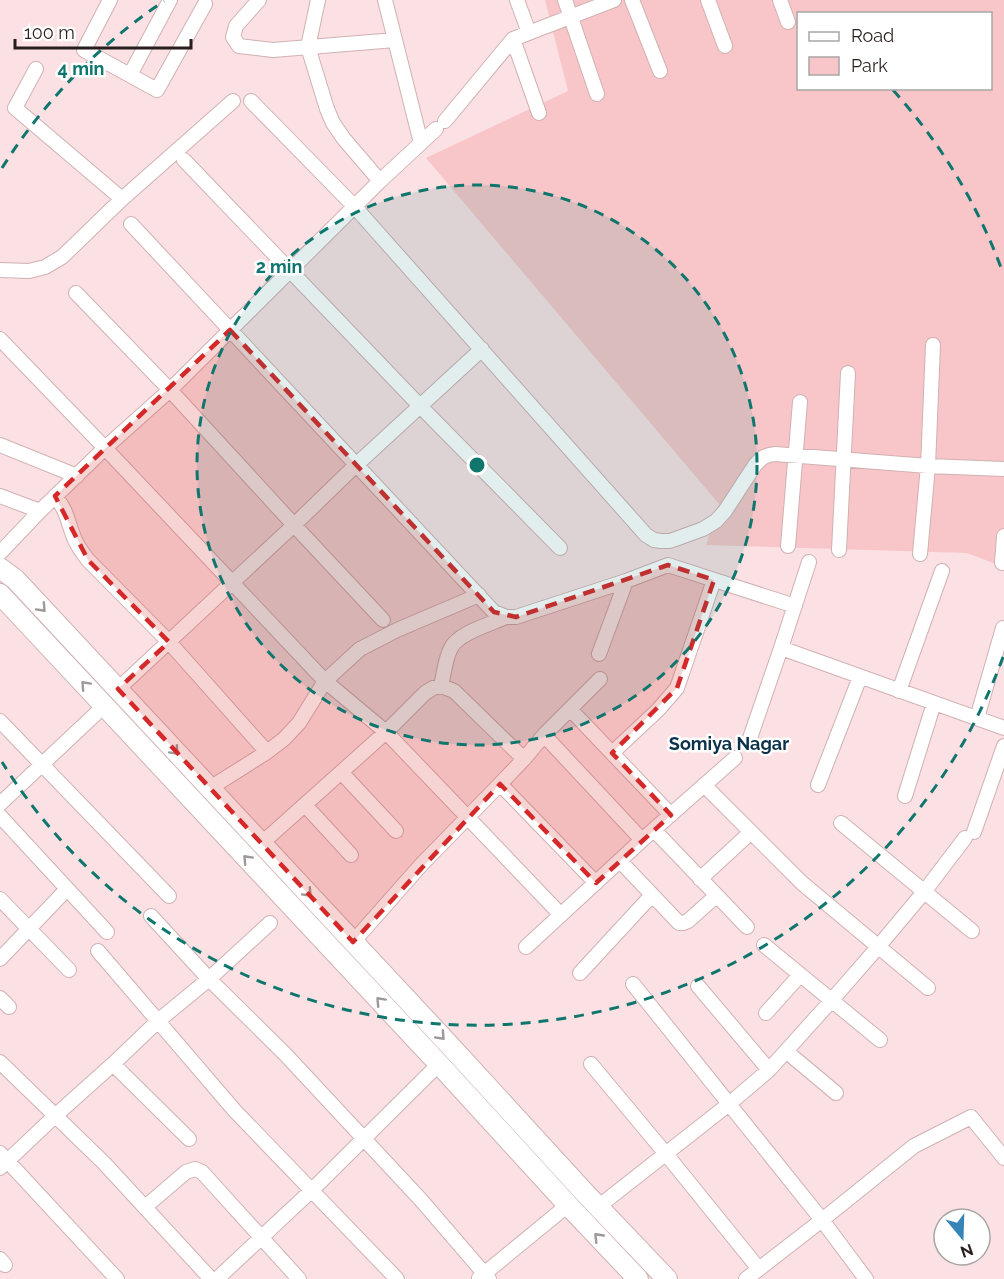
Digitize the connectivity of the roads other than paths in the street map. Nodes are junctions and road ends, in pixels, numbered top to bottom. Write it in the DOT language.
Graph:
graph roads {
  1 [pos="110,0"];
  2 [pos="170,0"];
  3 [pos="258,0"];
  4 [pos="318,0"];
  5 [pos="385,0"];
  6 [pos="517,0"];
  7 [pos="565,0"];
  8 [pos="614,0"];
  9 [pos="632,0"];
  10 [pos="708,0"];
  11 [pos="780,0"];
  12 [pos="205,4"];
  13 [pos="571,17"];
  14 [pos="788,21"];
  15 [pos="529,33"];
  16 [pos="513,39"];
  17 [pos="395,40"];
  18 [pos="725,46"];
  19 [pos="308,47"];
  20 [pos="36,69"];
  21 [pos="660,70"];
  22 [pos="130,75"];
  23 [pos="597,94"];
  24 [pos="233,101"];
  25 [pos="251,101"];
  26 [pos="539,113"];
  27 [pos="421,143"];
  28 [pos="184,160"];
  29 [pos="380,181"];
  30 [pos="122,199"];
  31 [pos="354,206"];
  32 [pos="130,224"];
  33 [pos="0,270"];
  34 [pos="289,271"];
  35 [pos="76,293"];
  36 [pos="230,330"];
  37 [pos="0,339"];
  38 [pos="933,345"];
  39 [pos="482,349"];
  40 [pos="848,373"];
  41 [pos="170,390"];
  42 [pos="800,402"];
  43 [pos="420,407"];
  44 [pos="0,445"];
  45 [pos="105,447"];
  46 [pos="796,456"];
  47 [pos="844,459"];
  48 [pos="356,465"];
  49 [pos="928,466"];
  50 [pos="1004,469"];
  51 [pos="77,476"];
  52 [pos="0,496"];
  53 [pos="56,496"];
  54 [pos="40,511"];
  55 [pos="294,525"];
  56 [pos="1004,536"];
  57 [pos="788,546"];
  58 [pos="560,548"];
  59 [pos="839,550"];
  60 [pos="0,553"];
  61 [pos="920,554"];
  62 [pos="809,562"];
  63 [pos="1002,563"];
  64 [pos="0,568"];
  65 [pos="942,571"];
  66 [pos="714,580"];
  67 [pos="626,581"];
  68 [pos="233,583"];
  69 [pos="0,594"];
  70 [pos="479,595"];
  71 [pos="795,606"];
  72 [pos="506,617"];
  73 [pos="383,620"];
  74 [pos="1003,628"];
  75 [pos="169,642"];
  76 [pos="782,648"];
  77 [pos="599,654"];
  78 [pos="860,677"];
  79 [pos="600,679"];
  80 [pos="325,681"];
  81 [pos="441,686"];
  82 [pos="118,689"];
  83 [pos="899,691"];
  84 [pos="934,703"];
  85 [pos="104,706"];
  86 [pos="570,709"];
  87 [pos="976,718"];
  88 [pos="0,721"];
  89 [pos="1004,728"];
  90 [pos="386,732"];
  91 [pos="544,735"];
  92 [pos="749,741"];
  93 [pos="1004,746"];
  94 [pos="267,752"];
  95 [pos="612,753"];
  96 [pos="735,758"];
  97 [pos="524,759"];
  98 [pos="41,765"];
  99 [pos="342,772"];
  100 [pos="500,784"];
  101 [pos="704,785"];
  102 [pos="818,785"];
  103 [pos="210,788"];
  104 [pos="905,796"];
  105 [pos="0,804"];
  106 [pos="305,804"];
  107 [pos="671,815"];
  108 [pos="0,816"];
  109 [pos="467,817"];
  110 [pos="841,823"];
  111 [pos="654,830"];
  112 [pos="396,831"];
  113 [pos="751,832"];
  114 [pos="642,840"];
  115 [pos="262,843"];
  116 [pos="351,855"];
  117 [pos="620,861"];
  118 [pos="700,879"];
  119 [pos="596,883"];
  120 [pos="67,889"];
  121 [pos="924,892"];
  122 [pos="652,895"];
  123 [pos="169,896"];
  124 [pos="716,896"];
  125 [pos="0,899"];
  126 [pos="561,915"];
  127 [pos="151,916"];
  128 [pos="270,922"];
  129 [pos="747,927"];
  130 [pos="29,929"];
  131 [pos="972,931"];
  132 [pos="106,933"];
  133 [pos="353,942"];
  134 [pos="764,945"];
  135 [pos="526,947"];
  136 [pos="878,947"];
  137 [pos="98,951"];
  138 [pos="0,959"];
  139 [pos="69,970"];
  140 [pos="580,973"];
  141 [pos="800,975"];
  142 [pos="210,979"];
  143 [pos="633,984"];
  144 [pos="698,986"];
  145 [pos="928,988"];
  146 [pos="831,1002"];
  147 [pos="766,1013"];
  148 [pos="158,1021"];
  149 [pos="880,1040"];
  150 [pos="787,1052"];
  151 [pos="0,1062"];
  152 [pos="439,1064"];
  153 [pos="591,1064"];
  154 [pos="113,1065"];
  155 [pos="769,1070"];
  156 [pos="836,1093"];
  157 [pos="729,1104"];
  158 [pos="56,1115"];
  159 [pos="363,1138"];
  160 [pos="189,1139"];
  161 [pos="666,1154"];
  162 [pos="1004,1158"];
  163 [pos="2,1160"];
  164 [pos="312,1190"];
  165 [pos="568,1205"];
  166 [pos="145,1207"];
  167 [pos="598,1207"];
  168 [pos="822,1220"];
  169 [pos="260,1237"];
  170 [pos="759,1269"];
  171 [pos="484,1277"];
  172 [pos="117,1279"];
  173 [pos="211,1279"];
  174 [pos="217,1279"];
  175 [pos="299,1279"];
  176 [pos="397,1279"];
  177 [pos="639,1279"];
  178 [pos="668,1279"];
  179 [pos="746,1279"];
  180 [pos="866,1279"];
  1 -- 22 [label="street"];
  2 -- 22 [label="street"];
  3 -- 19 [label="street"];
  4 -- 19 [label="street"];
  5 -- 17 [label="street"];
  6 -- 15 [label="street"];
  7 -- 13 [label="street"];
  8 -- 13 [label="street"];
  9 -- 21 [label="street"];
  10 -- 18 [label="street"];
  11 -- 14 [label="street"];
  12 -- 22 [label="street"];
  13 -- 15 [label="street"];
  13 -- 23 [label="street"];
  15 -- 16 [label="street"];
  16 -- 26 [label="street"];
  16 -- 27 [label="street"];
  17 -- 19 [label="street"];
  17 -- 27 [label="street"];
  19 -- 29 [label="street"];
  20 -- 30 [label="street"];
  24 -- 30 [label="street"];
  25 -- 31 [label="street"];
  27 -- 29 [label="street"];
  28 -- 34 [label="street"];
  29 -- 31 [label="street"];
  30 -- 33 [label="street"];
  31 -- 34 [label="street"];
  31 -- 39 [label="street"];
  32 -- 36 [label="street"];
  34 -- 36 [label="street"];
  34 -- 43 [label="street"];
  35 -- 41 [label="street"];
  36 -- 41 [label="street"];
  36 -- 48 [label="street"];
  37 -- 45 [label="street"];
  38 -- 49 [label="street"];
  39 -- 43 [label="street"];
  39 -- 46 [label="street"];
  40 -- 47 [label="street"];
  41 -- 45 [label="street"];
  41 -- 55 [label="street"];
  42 -- 46 [label="street"];
  43 -- 48 [label="street"];
  43 -- 58 [label="street"];
  44 -- 51 [label="street"];
  45 -- 51 [label="street"];
  45 -- 68 [label="street"];
  46 -- 47 [label="street"];
  46 -- 57 [label="street"];
  47 -- 49 [label="street"];
  47 -- 59 [label="street"];
  48 -- 55 [label="street"];
  48 -- 70 [label="street"];
  49 -- 50 [label="street"];
  49 -- 61 [label="street"];
  51 -- 53 [label="street"];
  52 -- 54 [label="street"];
  53 -- 54 [label="street"];
  53 -- 75 [label="street"];
  54 -- 60 [label="street"];
  55 -- 68 [label="street"];
  55 -- 73 [label="street"];
  56 -- 63 [label="street"];
  62 -- 71 [label="street"];
  64 -- 82 [label="main road, one-way"];
  65 -- 83 [label="street"];
  66 -- 67 [label="street"];
  66 -- 71 [label="street"];
  66 -- 95 [label="street"];
  67 -- 72 [label="street"];
  67 -- 77 [label="street"];
  68 -- 75 [label="street"];
  68 -- 80 [label="street"];
  85 -- 69 [label="main road, one-way"];
  70 -- 72 [label="street"];
  70 -- 80 [label="street"];
  71 -- 76 [label="street"];
  72 -- 81 [label="street"];
  74 -- 87 [label="street"];
  75 -- 82 [label="street"];
  75 -- 94 [label="street"];
  76 -- 78 [label="street"];
  76 -- 92 [label="street"];
  78 -- 83 [label="street"];
  78 -- 102 [label="street"];
  79 -- 86 [label="street"];
  80 -- 90 [label="street"];
  80 -- 94 [label="street"];
  81 -- 90 [label="street"];
  81 -- 97 [label="street"];
  82 -- 103 [label="main road, one-way"];
  83 -- 84 [label="street"];
  84 -- 87 [label="street"];
  84 -- 104 [label="street"];
  85 -- 98 [label="street"];
  152 -- 85 [label="main road, one-way"];
  86 -- 91 [label="street"];
  86 -- 95 [label="street"];
  87 -- 89 [label="street"];
  88 -- 98 [label="street"];
  90 -- 99 [label="street"];
  90 -- 109 [label="street"];
  91 -- 97 [label="street"];
  91 -- 114 [label="street"];
  93 -- 121 [label="street"];
  94 -- 103 [label="street"];
  95 -- 107 [label="street"];
  96 -- 101 [label="street"];
  97 -- 100 [label="street"];
  98 -- 105 [label="street"];
  98 -- 123 [label="street"];
  99 -- 106 [label="street"];
  99 -- 112 [label="street"];
  100 -- 109 [label="street"];
  100 -- 119 [label="street"];
  101 -- 107 [label="street"];
  101 -- 113 [label="street"];
  103 -- 115 [label="main road"];
  106 -- 115 [label="street"];
  106 -- 116 [label="street"];
  107 -- 111 [label="street"];
  108 -- 120 [label="street"];
  109 -- 126 [label="street"];
  109 -- 133 [label="street"];
  110 -- 121 [label="street"];
  111 -- 114 [label="street"];
  111 -- 118 [label="street"];
  113 -- 118 [label="street"];
  113 -- 136 [label="street"];
  114 -- 117 [label="street"];
  115 -- 133 [label="main road, one-way"];
  117 -- 119 [label="street"];
  117 -- 122 [label="street"];
  118 -- 124 [label="street"];
  119 -- 126 [label="street"];
  120 -- 130 [label="street"];
  120 -- 132 [label="street"];
  121 -- 131 [label="street"];
  121 -- 136 [label="street"];
  122 -- 124 [label="street"];
  122 -- 140 [label="street"];
  124 -- 129 [label="street"];
  125 -- 130 [label="street"];
  126 -- 135 [label="street"];
  127 -- 142 [label="street"];
  128 -- 142 [label="street"];
  130 -- 138 [label="street"];
  130 -- 139 [label="street"];
  133 -- 167 [label="main road, one-way"];
  134 -- 141 [label="street"];
  136 -- 145 [label="street"];
  136 -- 146 [label="street"];
  137 -- 148 [label="street"];
  141 -- 146 [label="street"];
  141 -- 147 [label="street"];
  142 -- 148 [label="street"];
  142 -- 159 [label="street"];
  143 -- 157 [label="street"];
  144 -- 155 [label="street"];
  146 -- 149 [label="street"];
  146 -- 150 [label="street"];
  148 -- 154 [label="street"];
  148 -- 164 [label="street"];
  150 -- 155 [label="street"];
  150 -- 156 [label="street"];
  151 -- 158 [label="street"];
  152 -- 159 [label="street"];
  152 -- 165 [label="main road"];
  153 -- 161 [label="street"];
  154 -- 158 [label="street"];
  154 -- 160 [label="street"];
  155 -- 157 [label="street"];
  157 -- 161 [label="street"];
  157 -- 168 [label="street"];
  158 -- 163 [label="street"];
  158 -- 166 [label="street"];
  159 -- 164 [label="street"];
  159 -- 171 [label="street"];
  161 -- 167 [label="street"];
  161 -- 170 [label="street"];
  162 -- 168 [label="street"];
  163 -- 172 [label="street"];
  164 -- 169 [label="street"];
  164 -- 176 [label="street"];
  165 -- 171 [label="street"];
  177 -- 165 [label="main road, one-way"];
  166 -- 169 [label="street"];
  166 -- 173 [label="street"];
  167 -- 178 [label="main road"];
  168 -- 170 [label="street"];
  168 -- 180 [label="street"];
  169 -- 174 [label="street"];
  169 -- 175 [label="street"];
  170 -- 179 [label="street"];
}
